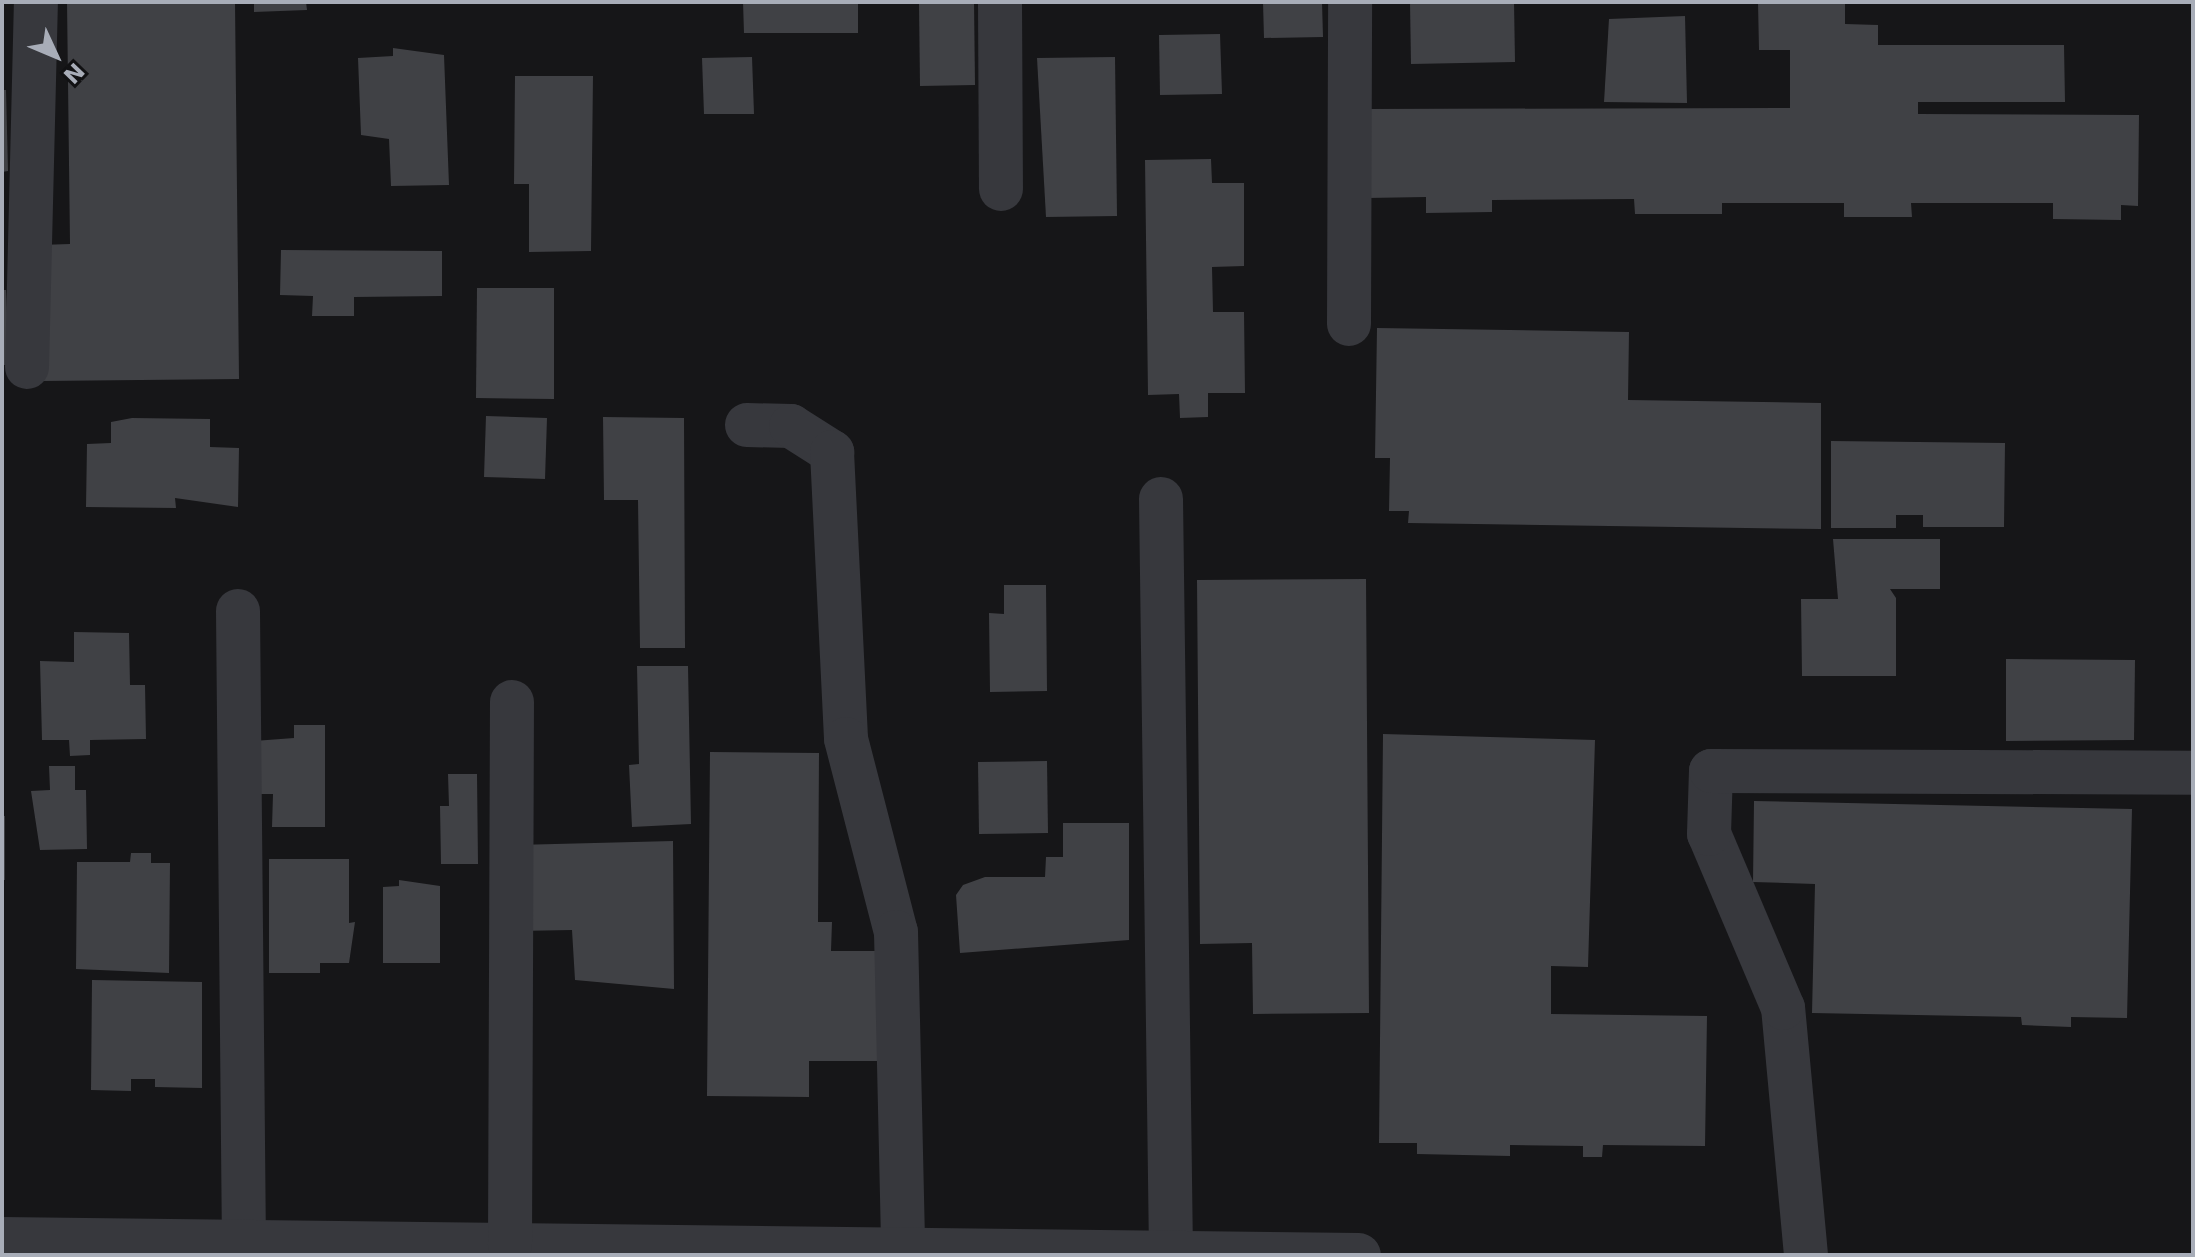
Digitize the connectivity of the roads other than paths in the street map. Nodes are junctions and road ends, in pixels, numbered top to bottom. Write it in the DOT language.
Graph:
graph roads {
  1 [pos="36,2"];
  2 [pos="1000,2"];
  3 [pos="1350,2"];
  4 [pos="1001,189"];
  5 [pos="1349,324"];
  6 [pos="27,367"];
  7 [pos="747,425"];
  8 [pos="1161,499"];
  9 [pos="238,611"];
  10 [pos="512,702"];
  11 [pos="2193,773"];
  12 [pos="2,1239"];
  13 [pos="244,1242"];
  14 [pos="510,1245"];
  15 [pos="903,1249"];
  16 [pos="1049,1253"];
  17 [pos="1171,1253"];
  18 [pos="1240,1254"];
  19 [pos="1359,1255"];
  20 [pos="1806,1255"];
  1 -- 6 [label="street"];
  2 -- 4 [label="street"];
  3 -- 5 [label="street"];
  7 -- 15 [label="street"];
  8 -- 17 [label="street"];
  9 -- 13 [label="street"];
  10 -- 14 [label="street"];
  11 -- 20 [label="street"];
  12 -- 13 [label="street"];
  13 -- 14 [label="street"];
  14 -- 15 [label="street"];
  15 -- 16 [label="street"];
  16 -- 17 [label="street"];
  17 -- 18 [label="street"];
  18 -- 19 [label="street"];
}
